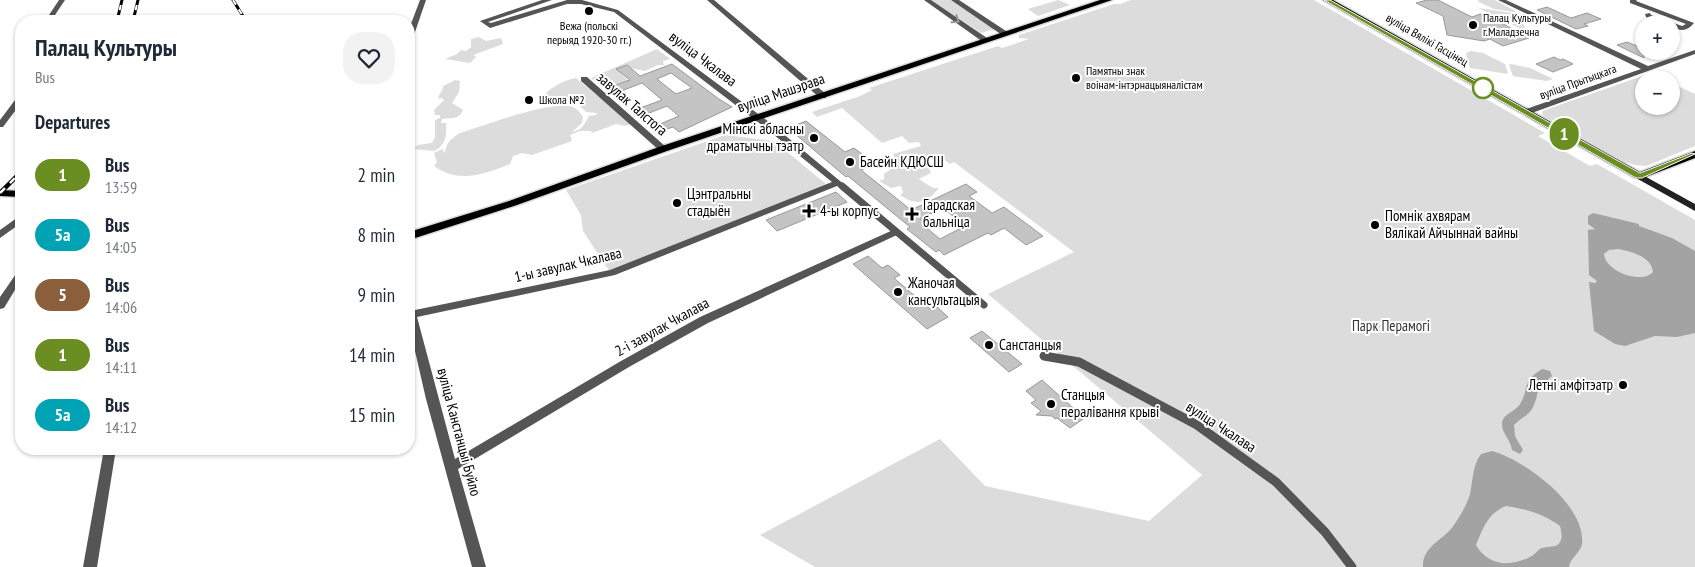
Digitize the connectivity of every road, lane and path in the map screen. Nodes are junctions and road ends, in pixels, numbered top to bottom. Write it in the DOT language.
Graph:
graph roads {
  1 [pos="62,0"];
  2 [pos="423,0"];
  3 [pos="549,0"];
  4 [pos="574,0"];
  5 [pos="710,0"];
  6 [pos="927,0"];
  7 [pos="954,0"];
  8 [pos="1108,0"];
  9 [pos="1327,0"];
  10 [pos="1501,0"];
  11 [pos="1634,0"];
  12 [pos="583,2"];
  13 [pos="1646,8"];
  14 [pos="52,15"];
  15 [pos="1648,15"];
  16 [pos="1667,15"];
  17 [pos="1680,20"];
  18 [pos="415,22"];
  19 [pos="1680,28"];
  20 [pos="1005,34"];
  21 [pos="986,40"];
  22 [pos="1695,52"];
  23 [pos="1648,69"];
  24 [pos="584,79"];
  25 [pos="823,96"];
  26 [pos="15,106"];
  27 [pos="1526,112"];
  28 [pos="758,118"];
  29 [pos="0,125"];
  30 [pos="663,149"];
  31 [pos="1695,154"];
  32 [pos="1639,176"];
  33 [pos="840,185"];
  34 [pos="0,193"];
  35 [pos="15,194"];
  36 [pos="1695,208"];
  37 [pos="15,223"];
  38 [pos="896,232"];
  39 [pos="415,234"];
  40 [pos="0,235"];
  41 [pos="15,283"];
  42 [pos="0,306"];
  43 [pos="984,306"];
  44 [pos="415,309"];
  45 [pos="415,330"];
  46 [pos="1044,356"];
  47 [pos="109,455"];
  48 [pos="451,467"];
  49 [pos="90,567"];
  50 [pos="478,567"];
  51 [pos="1352,567"];
  1 -- 14 [label="street"];
  2 -- 18 [label="street"];
  3 -- 12 [label="street, вуліца Чкалава"];
  4 -- 12 [label="street, вуліца Чкалава"];
  5 -- 25 [label="street"];
  6 -- 21 [label="street, one-way"];
  7 -- 20 [label="street"];
  8 -- 20 [label="main road, вуліца Машэрава"];
  9 -- 27 [label="main road, вуліца Вялікі Гасцінец"];
  10 -- 23 [label="street"];
  11 -- 13 [label="street"];
  12 -- 28 [label="street, вуліца Чкалава"];
  13 -- 15 [label="street"];
  13 -- 16 [label="street"];
  17 -- 19 [label="street"];
  20 -- 21 [label="main road, вуліца Машэрава"];
  21 -- 25 [label="main road, вуліца Машэрава"];
  22 -- 23 [label="street, вуліца Прытыцкага"];
  23 -- 27 [label="street, вуліца Прытыцкага"];
  24 -- 30 [label="street, завулак Талстога"];
  25 -- 28 [label="main road, вуліца Машэрава"];
  26 -- 29 [label="street"];
  27 -- 32 [label="main road, вуліца Вялікі Гасцінец"];
  28 -- 30 [label="main road, вуліца Машэрава"];
  28 -- 33 [label="street, вуліца Чкалава"];
  30 -- 39 [label="main road, вуліца Машэрава"];
  31 -- 32 [label="main road"];
  32 -- 36 [label="main road, вуліца Вялікі Гасцінец"];
  33 -- 38 [label="street, вуліца Чкалава"];
  33 -- 44 [label="street, 1-ы завулак Чкалава"];
  34 -- 35 [label="main road"];
  37 -- 40 [label="street"];
  38 -- 43 [label="street, вуліца Чкалава"];
  38 -- 48 [label="street, 2-і завулак Чкалава"];
  41 -- 42 [label="street"];
  45 -- 48 [label="street, вуліца Канстанцыі Буйло"];
  46 -- 51 [label="street, вуліца Чкалава"];
  47 -- 49 [label="street"];
  48 -- 50 [label="street, вуліца Канстанцыі Буйло"];
}
